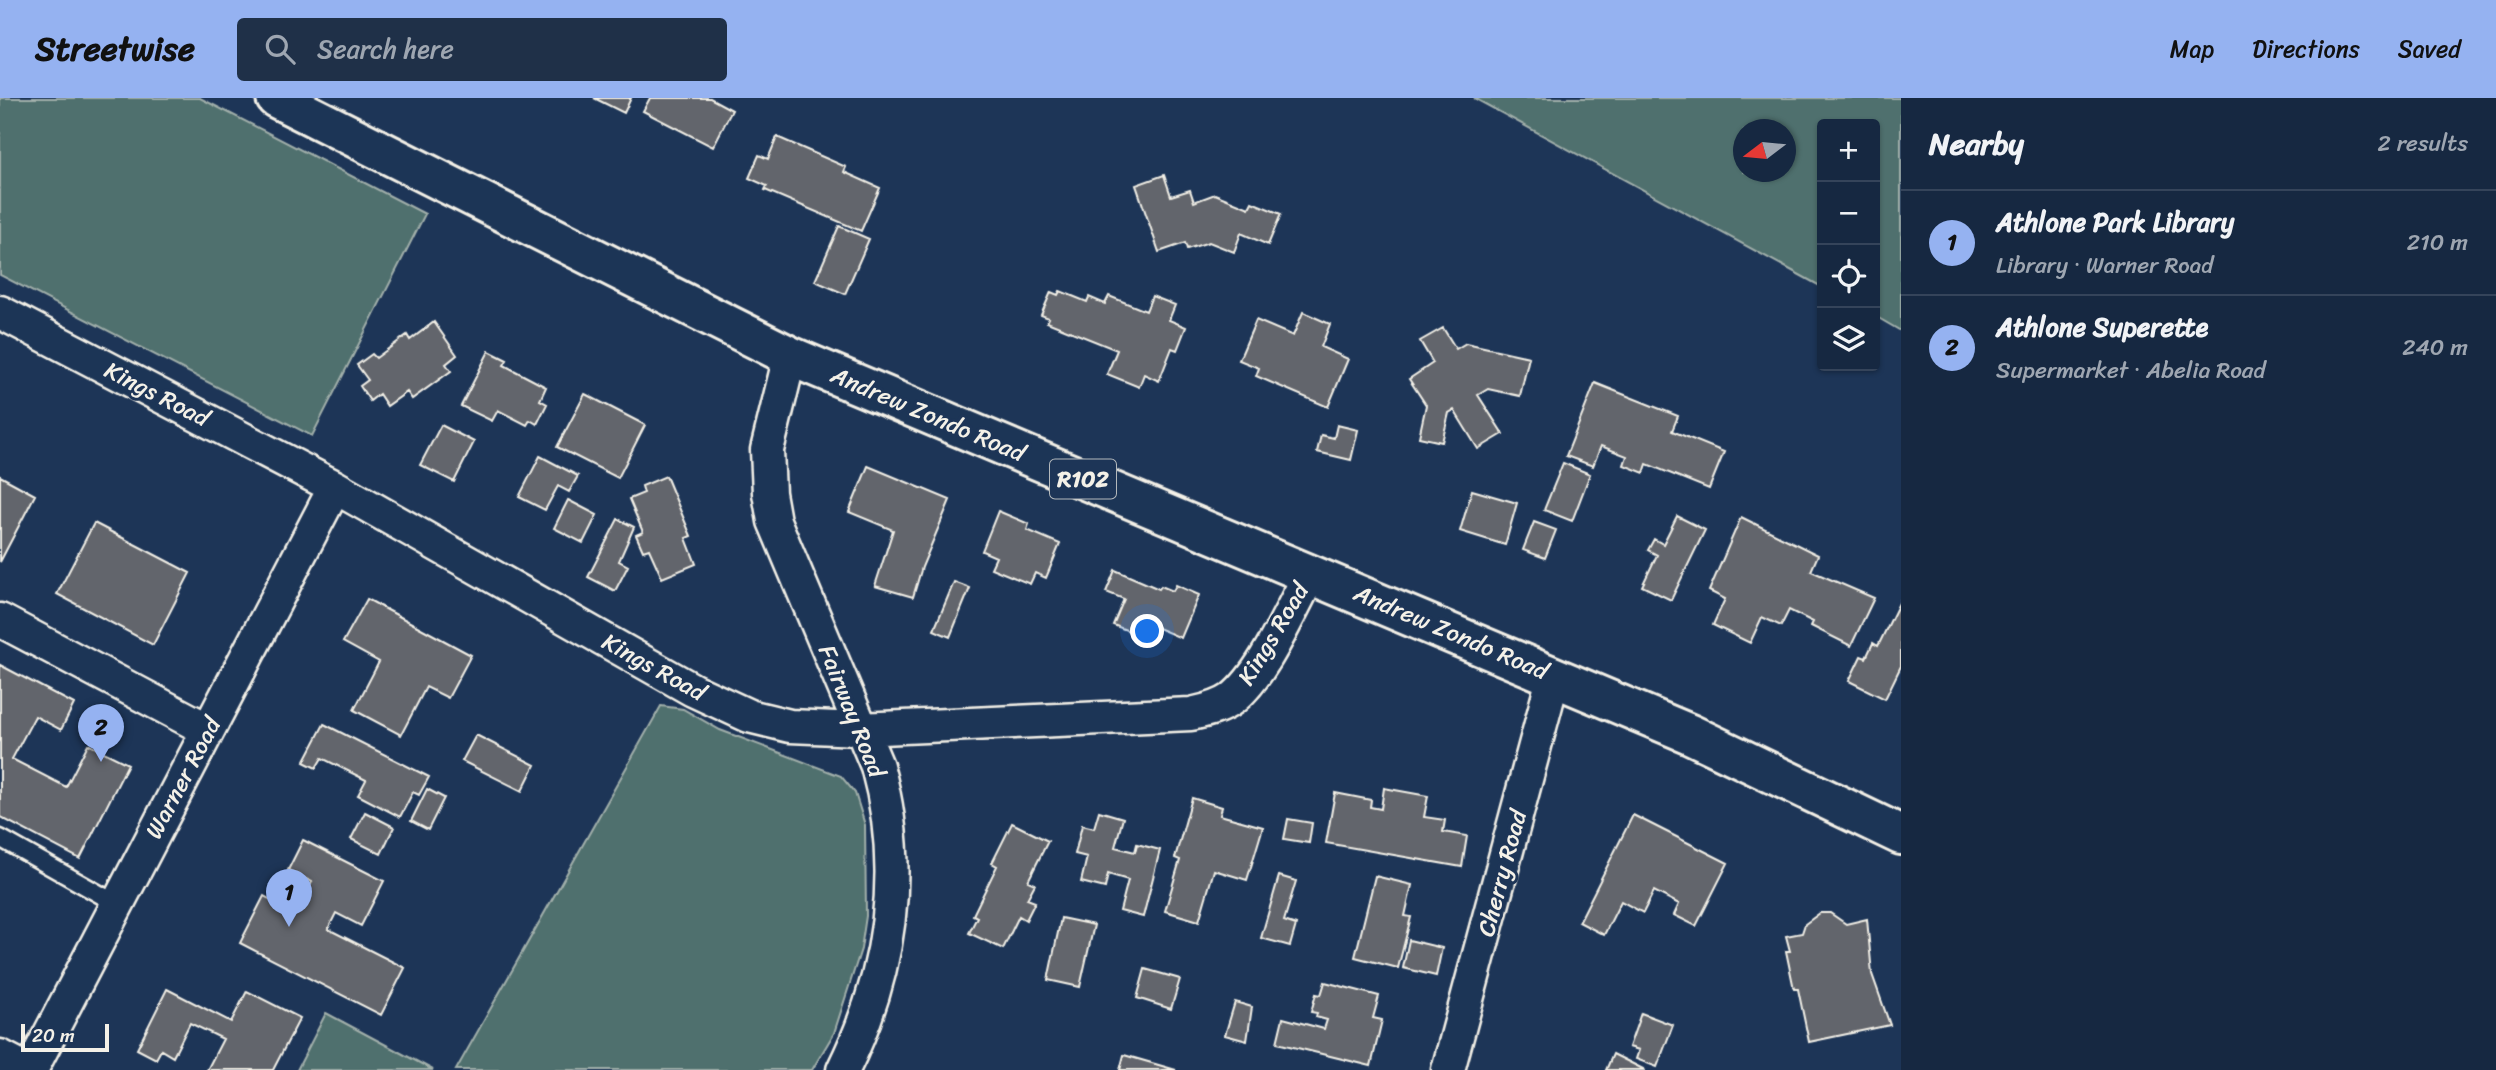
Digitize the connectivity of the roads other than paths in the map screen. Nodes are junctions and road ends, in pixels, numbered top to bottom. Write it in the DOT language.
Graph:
graph roads {
  1 [pos="276,98"];
  2 [pos="0,312"];
  3 [pos="790,356"];
  4 [pos="335,487"];
  5 [pos="1311,573"];
  6 [pos="0,620"];
  7 [pos="1554,675"];
  8 [pos="859,729"];
  9 [pos="208,730"];
  10 [pos="1901,835"];
  11 [pos="0,838"];
  12 [pos="117,904"];
  13 [pos="0,1056"];
  14 [pos="29,1070"];
  15 [pos="843,1070"];
  16 [pos="1448,1070"];
  1 -- 3 [label="main road, Andrew Zondo Road / R102"];
  2 -- 4 [label="street, Kings Road"];
  3 -- 5 [label="main road, Andrew Zondo Road / R102"];
  3 -- 8 [label="street, Fairway Road"];
  4 -- 8 [label="street, Kings Road"];
  4 -- 9 [label="street, Warner Road"];
  5 -- 7 [label="main road, Andrew Zondo Road / R102"];
  5 -- 8 [label="street, Kings Road"];
  6 -- 9 [label="street"];
  7 -- 10 [label="main road, Andrew Zondo Road / R102"];
  7 -- 16 [label="street, Cherry Road"];
  8 -- 15 [label="street, Fairway Road"];
  9 -- 12 [label="street, Warner Road"];
  11 -- 12 [label="lane"];
  12 -- 14 [label="street, Warner Road"];
  13 -- 14 [label="street"];
}
